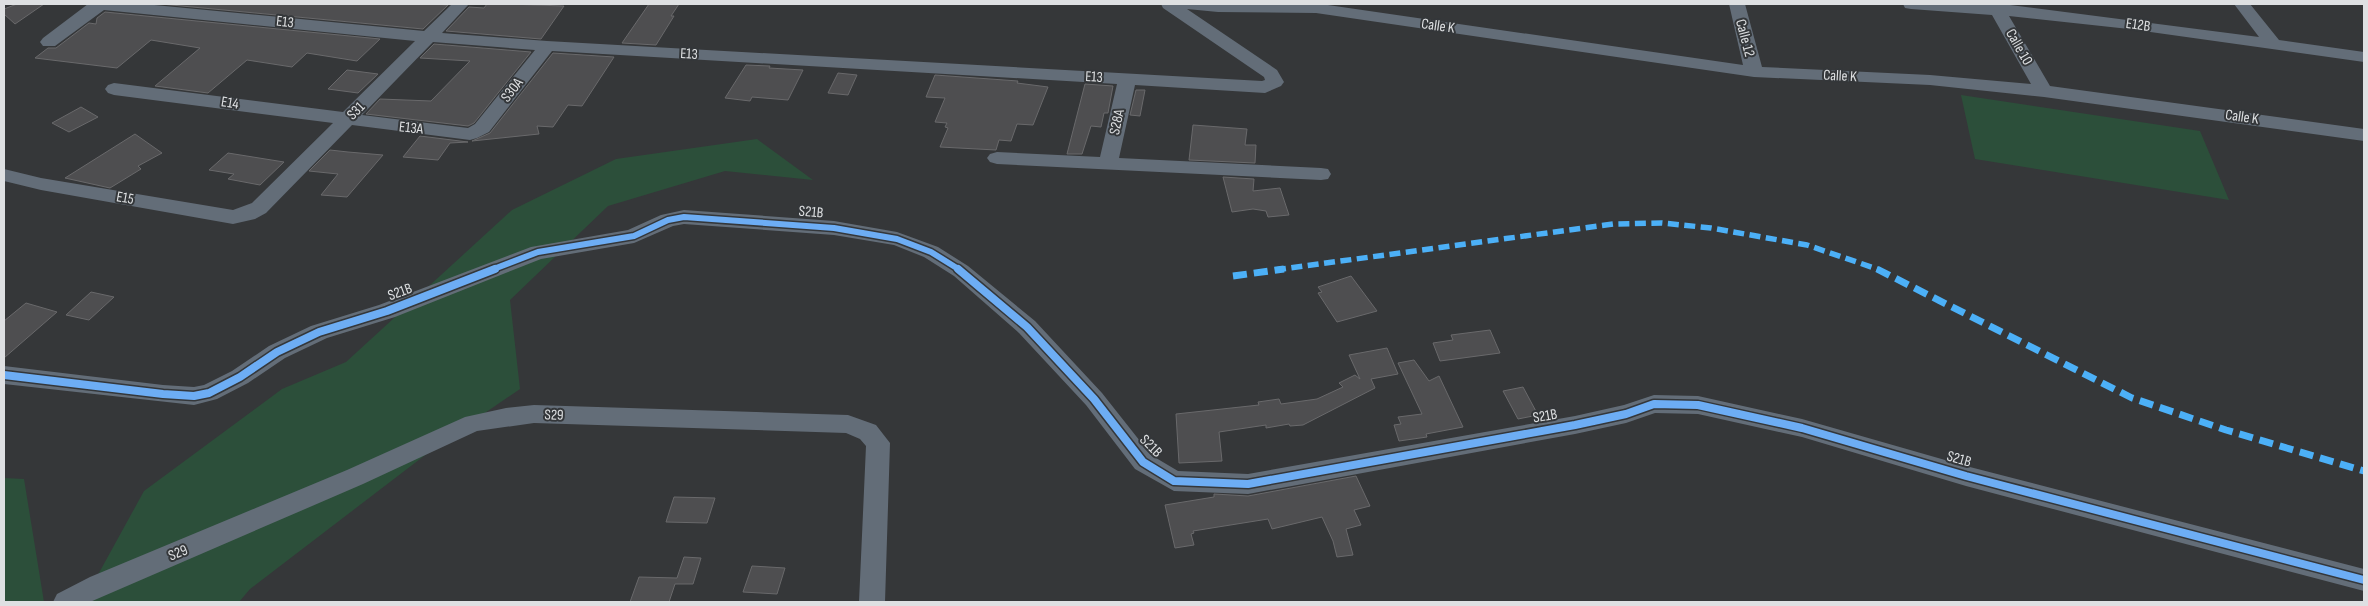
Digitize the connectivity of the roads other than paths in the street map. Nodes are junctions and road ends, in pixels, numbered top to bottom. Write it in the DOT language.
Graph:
graph roads {
  1 [pos="96,4"];
  2 [pos="100,4"];
  3 [pos="461,4"];
  4 [pos="1169,4"];
  5 [pos="1188,4"];
  6 [pos="1737,4"];
  7 [pos="1911,4"];
  8 [pos="2116,4"];
  9 [pos="2242,4"];
  10 [pos="1317,6"];
  11 [pos="1996,7"];
  12 [pos="2130,24"];
  13 [pos="430,37"];
  14 [pos="49,42"];
  15 [pos="2274,45"];
  16 [pos="547,46"];
  17 [pos="2364,57"];
  18 [pos="1754,72"];
  19 [pos="1127,79"];
  20 [pos="114,89"];
  21 [pos="2044,91"];
  22 [pos="346,121"];
  23 [pos="476,132"];
  24 [pos="2364,135"];
  25 [pos="997,158"];
  26 [pos="1108,164"];
  27 [pos="4,174"];
  28 [pos="1321,174"];
  29 [pos="248,214"];
  30 [pos="4,375"];
  31 [pos="2364,580"];
  32 [pos="66,602"];
  33 [pos="872,602"];
  1 -- 2 [label="street, E13"];
  2 -- 13 [label="street, E13"];
  2 -- 14 [label="street"];
  3 -- 13 [label="street, S31"];
  4 -- 19 [label="street, E13"];
  5 -- 10 [label="street, Calle K"];
  6 -- 18 [label="street, Calle 12"];
  7 -- 11 [label="street, E12B"];
  8 -- 12 [label="street"];
  9 -- 15 [label="street"];
  10 -- 18 [label="street, Calle K"];
  11 -- 12 [label="street, E12B"];
  11 -- 21 [label="street, Calle 10"];
  12 -- 15 [label="street, E12B"];
  13 -- 16 [label="street, E13"];
  13 -- 22 [label="street, S31"];
  15 -- 17 [label="street, E12B"];
  16 -- 19 [label="street, E13"];
  16 -- 23 [label="street, S30A"];
  18 -- 21 [label="street, Calle K"];
  19 -- 26 [label="street, S28A"];
  20 -- 22 [label="street, E14"];
  21 -- 24 [label="street, Calle K"];
  22 -- 23 [label="street, E13A"];
  22 -- 29 [label="street, S31"];
  25 -- 26 [label="street"];
  26 -- 28 [label="street"];
  27 -- 29 [label="street, E15"];
  30 -- 31 [label="street, S21B"];
  32 -- 33 [label="street, S29"];
}
